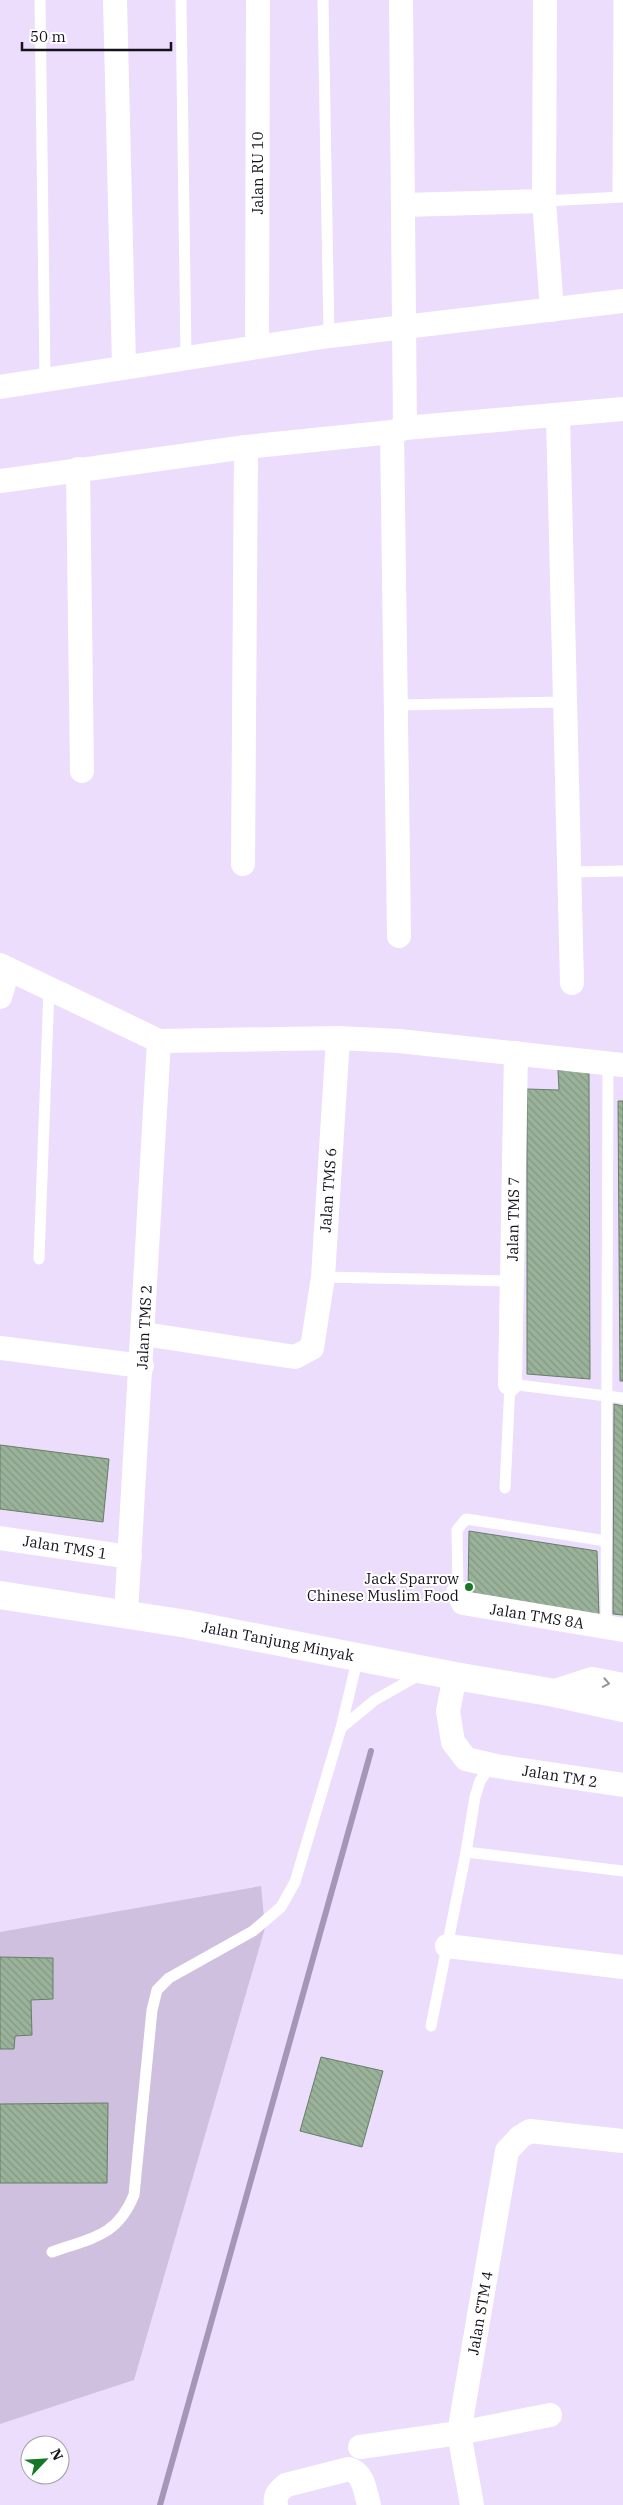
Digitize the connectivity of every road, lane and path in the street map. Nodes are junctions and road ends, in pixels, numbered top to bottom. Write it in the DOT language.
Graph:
graph roads {
  1 [pos="40,0"];
  2 [pos="115,0"];
  3 [pos="181,0"];
  4 [pos="258,0"];
  5 [pos="324,0"];
  6 [pos="401,0"];
  7 [pos="545,0"];
  8 [pos="619,0"];
  9 [pos="621,197"];
  10 [pos="544,201"];
  11 [pos="404,205"];
  12 [pos="623,300"];
  13 [pos="552,310"];
  14 [pos="404,334"];
  15 [pos="328,336"];
  16 [pos="257,346"];
  17 [pos="186,357"];
  18 [pos="124,366"];
  19 [pos="45,378"];
  20 [pos="0,387"];
  21 [pos="623,409"];
  22 [pos="558,416"];
  23 [pos="399,430"];
  24 [pos="246,447"];
  25 [pos="78,469"];
  26 [pos="0,481"];
  27 [pos="565,702"];
  28 [pos="396,705"];
  29 [pos="82,771"];
  30 [pos="243,864"];
  31 [pos="623,871"];
  32 [pos="569,872"];
  33 [pos="399,936"];
  34 [pos="4,968"];
  35 [pos="572,983"];
  36 [pos="49,989"];
  37 [pos="0,997"];
  38 [pos="338,1038"];
  39 [pos="159,1041"];
  40 [pos="516,1053"];
  41 [pos="616,1064"];
  42 [pos="39,1260"];
  43 [pos="323,1277"];
  44 [pos="512,1281"];
  45 [pos="144,1334"];
  46 [pos="0,1348"];
  47 [pos="142,1366"];
  48 [pos="510,1384"];
  49 [pos="605,1396"];
  50 [pos="623,1398"];
  51 [pos="505,1488"];
  52 [pos="0,1538"];
  53 [pos="606,1541"];
  54 [pos="130,1557"];
  55 [pos="458,1593"];
  56 [pos="0,1595"];
  57 [pos="126,1613"];
  58 [pos="614,1629"];
  59 [pos="358,1656"];
  60 [pos="428,1670"];
  61 [pos="455,1676"];
  62 [pos="623,1687"];
  63 [pos="555,1693"];
  64 [pos="623,1708"];
  65 [pos="341,1728"];
  66 [pos="496,1766"];
  67 [pos="623,1785"];
  68 [pos="466,1852"];
  69 [pos="623,1871"];
  70 [pos="447,1946"];
  71 [pos="623,1968"];
  72 [pos="431,2026"];
  73 [pos="623,2142"];
  74 [pos="52,2252"];
  75 [pos="550,2415"];
  76 [pos="459,2433"];
  77 [pos="360,2447"];
  78 [pos="276,2505"];
  79 [pos="368,2505"];
  80 [pos="472,2505"];
  1 -- 19 [label="lane"];
  2 -- 18 [label="street"];
  3 -- 17 [label="lane"];
  4 -- 16 [label="street, Jalan RU 10"];
  5 -- 15 [label="lane"];
  6 -- 11 [label="street"];
  7 -- 10 [label="street"];
  8 -- 9 [label="lane"];
  9 -- 10 [label="lane"];
  10 -- 11 [label="street"];
  10 -- 13 [label="street"];
  11 -- 14 [label="street"];
  12 -- 13 [label="street"];
  13 -- 14 [label="street"];
  14 -- 15 [label="street"];
  14 -- 23 [label="street"];
  15 -- 16 [label="street"];
  16 -- 17 [label="street"];
  17 -- 18 [label="street"];
  18 -- 19 [label="street"];
  19 -- 20 [label="street"];
  21 -- 22 [label="street"];
  22 -- 23 [label="street"];
  22 -- 27 [label="street"];
  23 -- 24 [label="street"];
  23 -- 28 [label="street"];
  24 -- 25 [label="street"];
  24 -- 30 [label="street"];
  25 -- 26 [label="street"];
  25 -- 29 [label="street"];
  27 -- 28 [label="lane"];
  27 -- 32 [label="street"];
  28 -- 33 [label="street"];
  31 -- 32 [label="lane"];
  32 -- 35 [label="street"];
  34 -- 36 [label="street"];
  34 -- 37 [label="street"];
  36 -- 39 [label="street"];
  36 -- 42 [label="lane"];
  38 -- 39 [label="street"];
  38 -- 40 [label="street"];
  38 -- 43 [label="street, Jalan TMS 6"];
  39 -- 45 [label="street, Jalan TMS 2"];
  40 -- 41 [label="street"];
  40 -- 44 [label="street, Jalan TMS 7"];
  41 -- 49 [label="lane"];
  43 -- 44 [label="lane"];
  43 -- 45 [label="street, Jalan TMS 6"];
  44 -- 48 [label="street, Jalan TMS 7"];
  45 -- 47 [label="street, Jalan TMS 2"];
  46 -- 47 [label="street"];
  47 -- 54 [label="street, Jalan TMS 2"];
  48 -- 49 [label="lane"];
  48 -- 51 [label="lane"];
  49 -- 50 [label="lane"];
  49 -- 53 [label="lane"];
  52 -- 54 [label="street, Jalan TMS 1"];
  53 -- 55 [label="lane"];
  53 -- 58 [label="lane"];
  54 -- 57 [label="street, Jalan TMS 2"];
  55 -- 58 [label="street, Jalan TMS 8A"];
  56 -- 57 [label="main road, Jalan Tanjung Minyak"];
  57 -- 59 [label="main road, Jalan Tanjung Minyak"];
  59 -- 60 [label="main road, Jalan Tanjung Minyak"];
  59 -- 65 [label="lane"];
  60 -- 61 [label="main road, Jalan Tanjung Minyak"];
  60 -- 65 [label="lane"];
  61 -- 63 [label="main road, Jalan Tanjung Minyak"];
  61 -- 66 [label="street, Jalan TM 2"];
  63 -- 62 [label="main road, Jalan Tanjung Minyak, one-way"];
  63 -- 64 [label="main road, Jalan Tanjung Minyak"];
  65 -- 74 [label="lane"];
  66 -- 67 [label="street, Jalan TM 2"];
  66 -- 68 [label="lane"];
  68 -- 69 [label="lane"];
  68 -- 70 [label="lane"];
  70 -- 71 [label="street"];
  70 -- 72 [label="lane"];
  73 -- 76 [label="street, Jalan STM 4"];
  75 -- 76 [label="street"];
  76 -- 77 [label="street"];
  76 -- 80 [label="street, Jalan STM 4"];
  78 -- 79 [label="street"];
}
